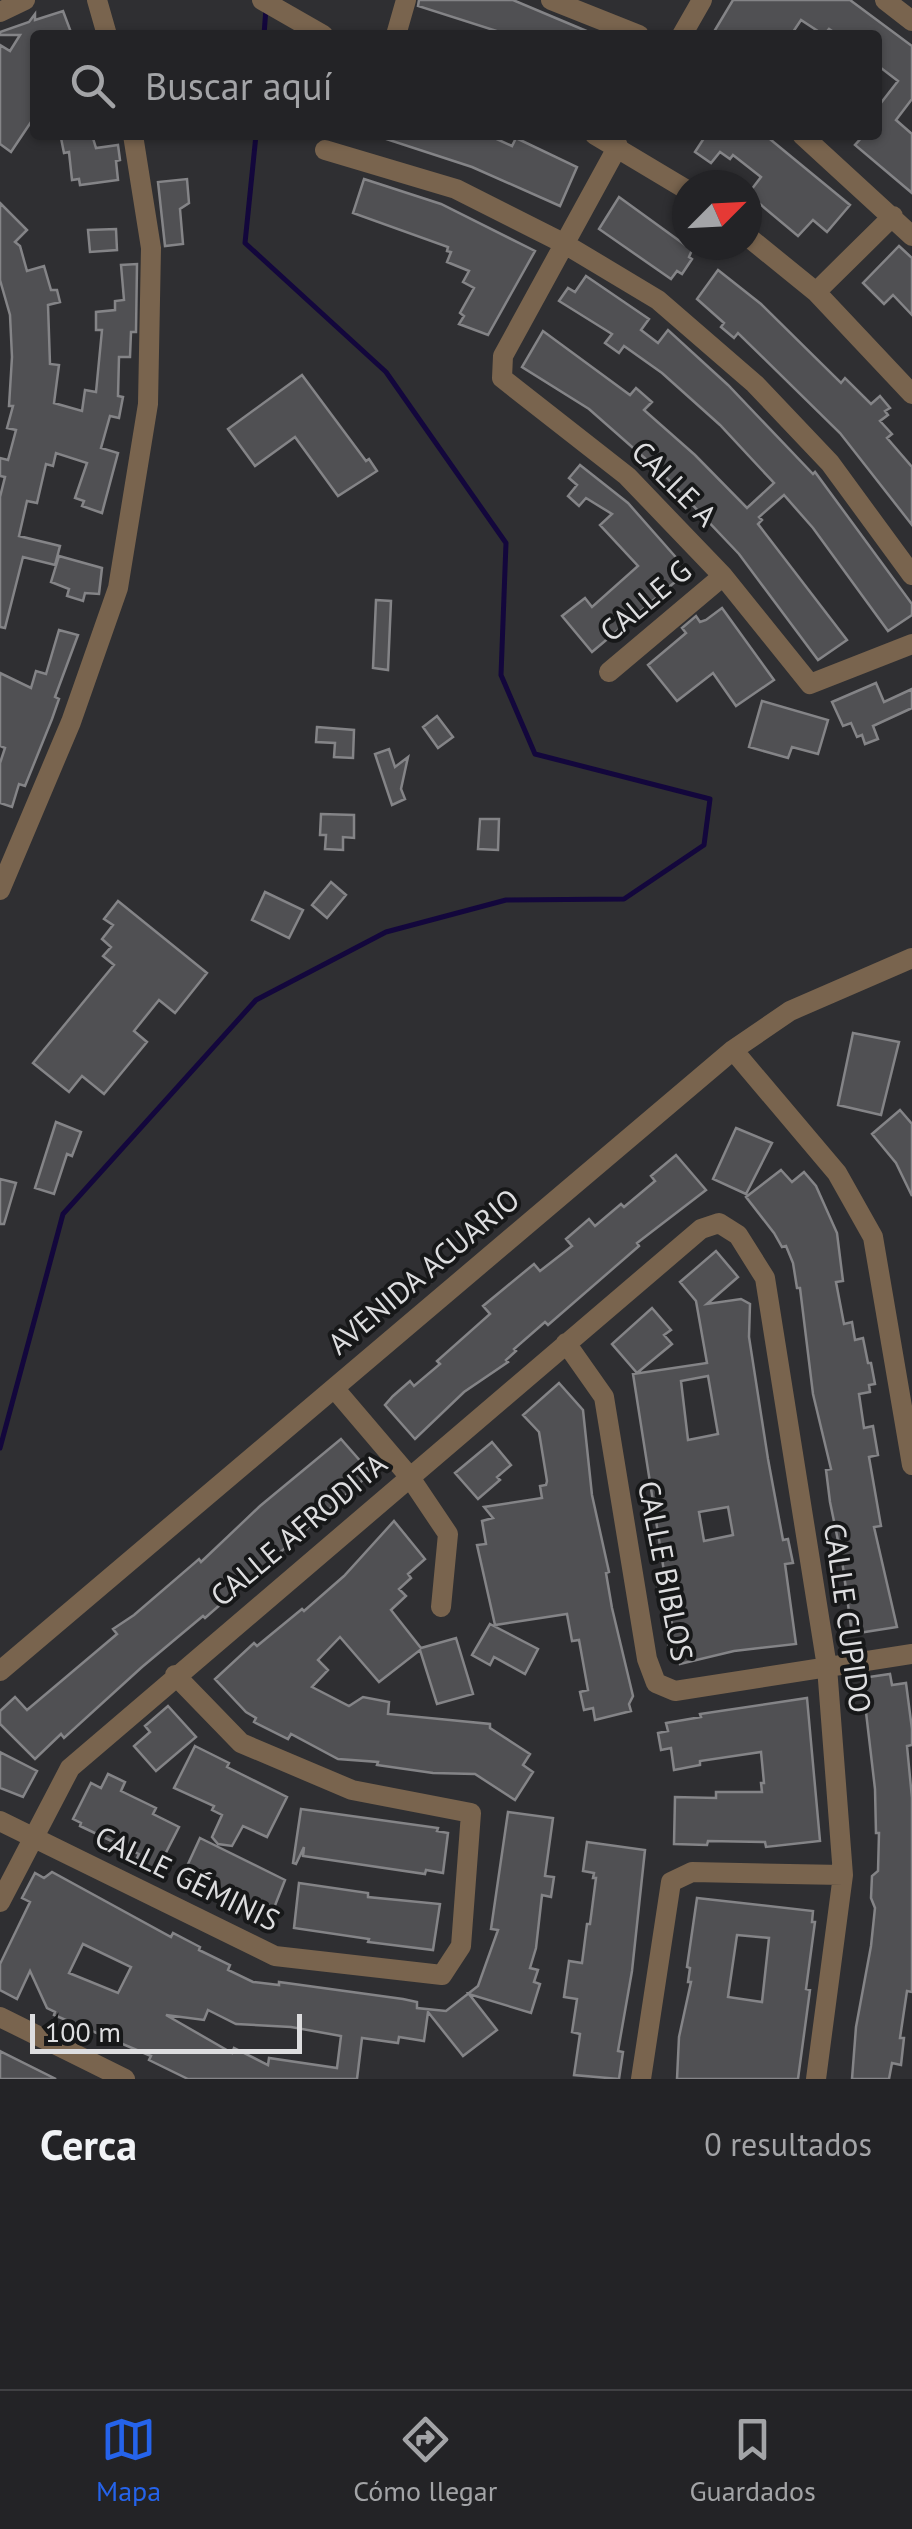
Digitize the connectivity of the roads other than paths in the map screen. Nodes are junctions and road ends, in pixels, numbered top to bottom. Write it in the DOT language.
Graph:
graph roads {
  1 [pos="25,0"];
  2 [pos="97,0"];
  3 [pos="262,0"];
  4 [pos="406,0"];
  5 [pos="551,0"];
  6 [pos="702,0"];
  7 [pos="886,0"];
  8 [pos="1,9"];
  9 [pos="912,20"];
  10 [pos="105,30"];
  11 [pos="314,30"];
  12 [pos="397,30"];
  13 [pos="626,30"];
  14 [pos="685,30"];
  15 [pos="134,140"];
  16 [pos="605,140"];
  17 [pos="808,140"];
  18 [pos="618,146"];
  19 [pos="325,150"];
  20 [pos="672,180"];
  21 [pos="893,216"];
  22 [pos="912,236"];
  23 [pos="563,243"];
  24 [pos="762,248"];
  25 [pos="816,292"];
  26 [pos="912,394"];
  27 [pos="912,575"];
  28 [pos="722,576"];
  29 [pos="912,644"];
  30 [pos="609,672"];
  31 [pos="0,890"];
  32 [pos="912,958"];
  33 [pos="733,1050"];
  34 [pos="685,1243"];
  35 [pos="566,1343"];
  36 [pos="334,1388"];
  37 [pos="912,1465"];
  38 [pos="409,1476"];
  39 [pos="441,1607"];
  40 [pos="912,1654"];
  41 [pos="827,1667"];
  42 [pos="0,1670"];
  43 [pos="175,1675"];
  44 [pos="0,1821"];
  45 [pos="32,1837"];
  46 [pos="842,1875"];
  47 [pos="0,1902"];
  48 [pos="0,2017"];
  49 [pos="125,2079"];
  50 [pos="641,2079"];
  51 [pos="816,2079"];
  1 -- 8 [label="street"];
  2 -- 10 [label="street"];
  3 -- 11 [label="street"];
  4 -- 12 [label="street"];
  5 -- 13 [label="street"];
  6 -- 14 [label="street"];
  7 -- 9 [label="street"];
  15 -- 31 [label="street"];
  16 -- 18 [label="street"];
  17 -- 21 [label="street"];
  18 -- 20 [label="street"];
  18 -- 23 [label="street, CALLE A"];
  19 -- 23 [label="street"];
  21 -- 22 [label="street"];
  21 -- 25 [label="street"];
  23 -- 27 [label="street"];
  23 -- 28 [label="street, CALLE A"];
  24 -- 25 [label="street"];
  25 -- 26 [label="street"];
  28 -- 29 [label="street, CALLE A"];
  28 -- 30 [label="street, CALLE G"];
  32 -- 33 [label="street, AVENIDA ACUARIO"];
  33 -- 36 [label="street, AVENIDA ACUARIO"];
  33 -- 37 [label="street"];
  34 -- 35 [label="street, CALLE AFRODITA"];
  34 -- 41 [label="street, CALLE CUPIDO"];
  35 -- 38 [label="street, CALLE AFRODITA"];
  35 -- 41 [label="street, CALLE BIBLOS"];
  36 -- 38 [label="street"];
  36 -- 42 [label="street, AVENIDA ACUARIO"];
  38 -- 39 [label="street"];
  38 -- 43 [label="street, CALLE AFRODITA"];
  40 -- 41 [label="street, CALLE BIBLOS"];
  41 -- 46 [label="street, CALLE CUPIDO"];
  43 -- 45 [label="street, CALLE AFRODITA"];
  43 -- 45 [label="street, CALLE GÉMINIS"];
  44 -- 45 [label="street, CALLE GÉMINIS"];
  45 -- 47 [label="street, CALLE AFRODITA"];
  46 -- 50 [label="street"];
  46 -- 51 [label="street, CALLE CUPIDO"];
  48 -- 49 [label="street"];
}
